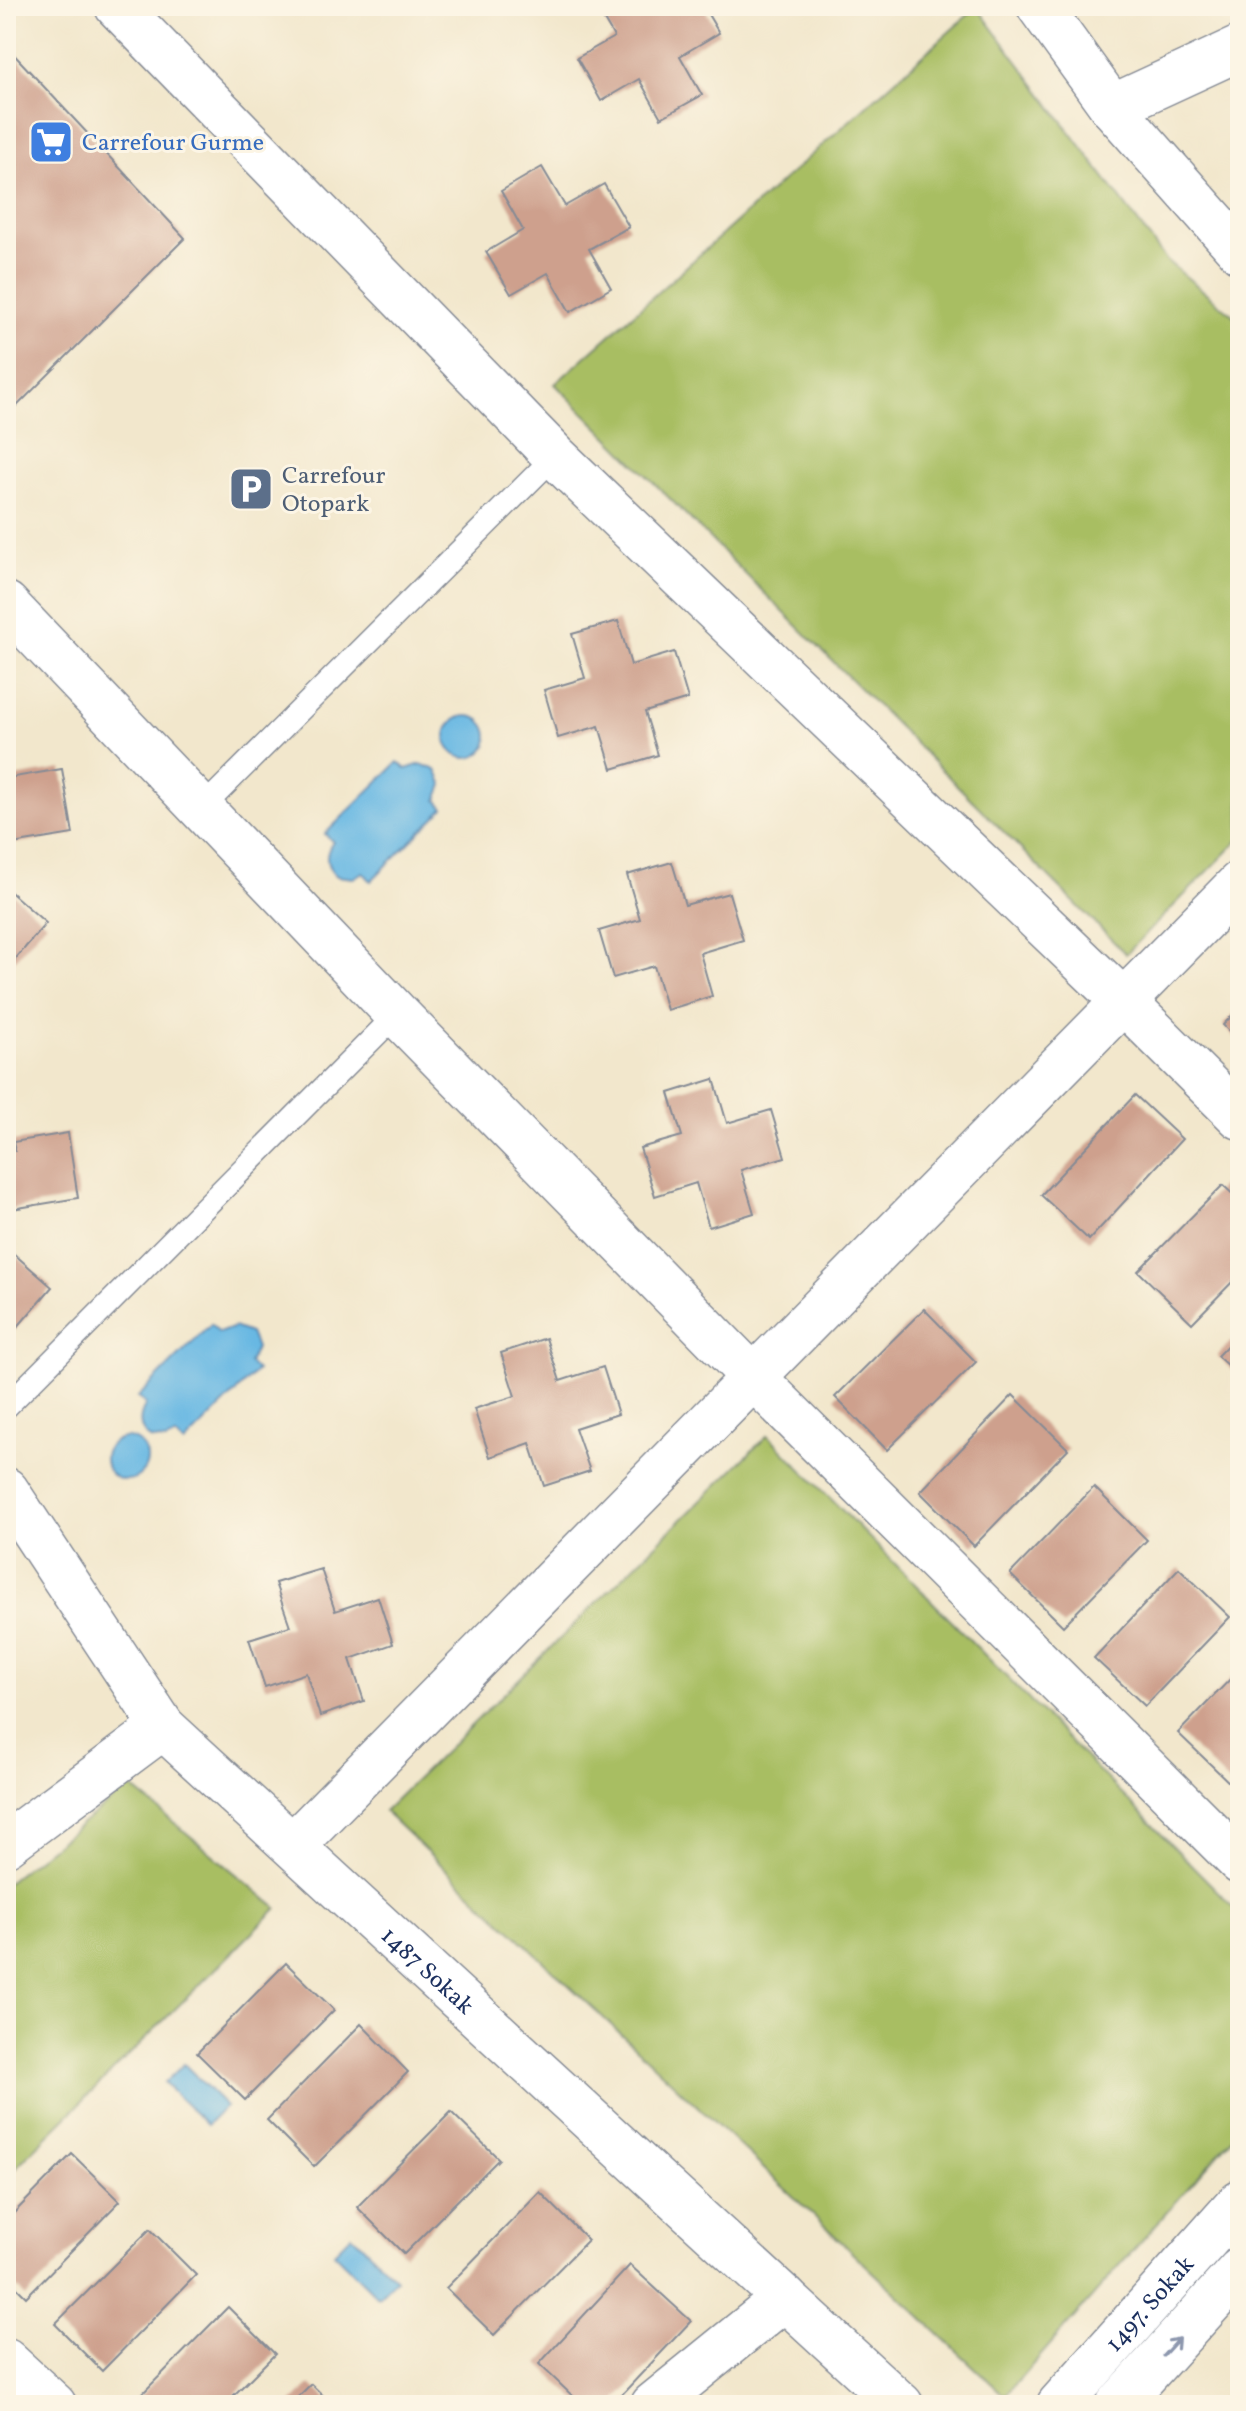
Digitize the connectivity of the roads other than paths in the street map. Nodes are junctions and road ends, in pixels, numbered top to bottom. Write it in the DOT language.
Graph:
graph roads {
  1 [pos="117,6"];
  2 [pos="1039,6"];
  3 [pos="1240,48"];
  4 [pos="1112,107"];
  5 [pos="1240,251"];
  6 [pos="555,456"];
  7 [pos="6,604"];
  8 [pos="201,809"];
  9 [pos="1240,883"];
  10 [pos="1123,1001"];
  11 [pos="397,1014"];
  12 [pos="1240,1117"];
  13 [pos="753,1377"];
  14 [pos="6,1407"];
  15 [pos="6,1490"];
  16 [pos="163,1727"];
  17 [pos="6,1844"];
  18 [pos="293,1845"];
  19 [pos="1240,1862"];
  20 [pos="1240,2202"];
  21 [pos="1240,2270"];
  22 [pos="785,2298"];
  23 [pos="6,2361"];
  24 [pos="54,2405"];
  25 [pos="653,2405"];
  26 [pos="901,2405"];
  27 [pos="1059,2405"];
  28 [pos="1118,2405"];
  1 -- 6 [label="street"];
  2 -- 4 [label="street"];
  3 -- 4 [label="street"];
  4 -- 5 [label="street"];
  6 -- 8 [label="lane"];
  6 -- 10 [label="street"];
  7 -- 8 [label="street"];
  8 -- 11 [label="street"];
  9 -- 10 [label="street"];
  10 -- 12 [label="street"];
  10 -- 13 [label="street"];
  11 -- 13 [label="street"];
  11 -- 14 [label="lane"];
  13 -- 18 [label="street"];
  13 -- 19 [label="street"];
  15 -- 16 [label="street, 1487 Sokak"];
  16 -- 17 [label="street"];
  16 -- 18 [label="street, 1487 Sokak"];
  18 -- 22 [label="street, 1487 Sokak"];
  20 -- 27 [label="street, 1497. Sokak"];
  28 -- 21 [label="street, 1497. Sokak, one-way"];
  22 -- 25 [label="street"];
  22 -- 26 [label="street, 1487 Sokak"];
  23 -- 24 [label="street"];
}
